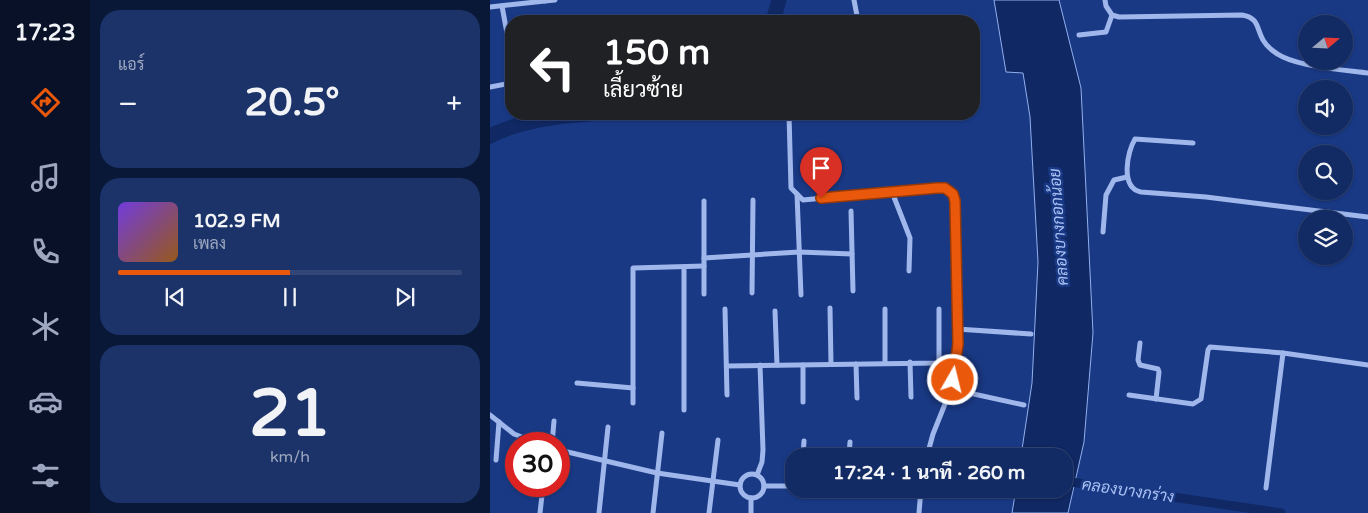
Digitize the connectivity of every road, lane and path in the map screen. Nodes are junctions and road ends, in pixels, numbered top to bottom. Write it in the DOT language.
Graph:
graph roads {
  1 [pos="555,0"];
  2 [pos="854,0"];
  3 [pos="1105,0"];
  4 [pos="544,1"];
  5 [pos="502,6"];
  6 [pos="490,7"];
  7 [pos="857,15"];
  8 [pos="1112,15"];
  9 [pos="505,22"];
  10 [pos="1079,35"];
  11 [pos="1368,73"];
  12 [pos="505,84"];
  13 [pos="490,87"];
  14 [pos="790,120"];
  15 [pos="1194,143"];
  16 [pos="1127,177"];
  17 [pos="892,192"];
  18 [pos="797,194"];
  19 [pos="753,200"];
  20 [pos="704,201"];
  21 [pos="851,211"];
  22 [pos="1368,217"];
  23 [pos="1103,232"];
  24 [pos="799,252"];
  25 [pos="752,254"];
  26 [pos="852,254"];
  27 [pos="704,258"];
  28 [pos="704,266"];
  29 [pos="684,267"];
  30 [pos="909,271"];
  31 [pos="853,291"];
  32 [pos="752,293"];
  33 [pos="704,294"];
  34 [pos="801,295"];
  35 [pos="830,308"];
  36 [pos="725,309"];
  37 [pos="885,309"];
  38 [pos="939,309"];
  39 [pos="776,311"];
  40 [pos="957,329"];
  41 [pos="1031,334"];
  42 [pos="1140,343"];
  43 [pos="1283,353"];
  44 [pos="910,362"];
  45 [pos="885,363"];
  46 [pos="831,364"];
  47 [pos="856,364"];
  48 [pos="776,365"];
  49 [pos="803,365"];
  50 [pos="1368,365"];
  51 [pos="727,366"];
  52 [pos="760,366"];
  53 [pos="577,383"];
  54 [pos="633,388"];
  55 [pos="951,389"];
  56 [pos="1129,395"];
  57 [pos="728,396"];
  58 [pos="857,398"];
  59 [pos="911,398"];
  60 [pos="1156,399"];
  61 [pos="804,402"];
  62 [pos="633,403"];
  63 [pos="1024,405"];
  64 [pos="684,410"];
  65 [pos="490,415"];
  66 [pos="554,421"];
  67 [pos="499,422"];
  68 [pos="608,428"];
  69 [pos="512,432"];
  70 [pos="553,432"];
  71 [pos="662,433"];
  72 [pos="718,440"];
  73 [pos="804,441"];
  74 [pos="850,442"];
  75 [pos="804,448"];
  76 [pos="850,448"];
  77 [pos="930,448"];
  78 [pos="570,453"];
  79 [pos="496,460"];
  80 [pos="604,462"];
  81 [pos="657,473"];
  82 [pos="757,475"];
  83 [pos="712,480"];
  84 [pos="740,484"];
  85 [pos="764,486"];
  86 [pos="785,486"];
  87 [pos="1266,488"];
  88 [pos="542,497"];
  89 [pos="751,498"];
  90 [pos="921,498"];
  91 [pos="540,513"];
  92 [pos="599,513"];
  93 [pos="653,513"];
  94 [pos="709,513"];
  95 [pos="751,513"];
  96 [pos="919,513"];
  1 -- 4 [label="street"];
  2 -- 7 [label="street"];
  3 -- 8 [label="street"];
  4 -- 5 [label="street"];
  5 -- 6 [label="street"];
  5 -- 9 [label="street"];
  8 -- 10 [label="street"];
  8 -- 11 [label="street"];
  12 -- 13 [label="street"];
  14 -- 18 [label="street"];
  15 -- 16 [label="street"];
  16 -- 22 [label="street"];
  16 -- 23 [label="street"];
  17 -- 18 [label="street"];
  17 -- 30 [label="street"];
  17 -- 40 [label="street"];
  18 -- 24 [label="street"];
  19 -- 25 [label="street"];
  20 -- 27 [label="street"];
  21 -- 26 [label="street"];
  24 -- 25 [label="street"];
  24 -- 26 [label="street"];
  24 -- 34 [label="street"];
  25 -- 27 [label="street"];
  25 -- 32 [label="street"];
  26 -- 31 [label="street"];
  27 -- 28 [label="street"];
  28 -- 29 [label="street"];
  28 -- 33 [label="street"];
  29 -- 54 [label="street"];
  29 -- 64 [label="street"];
  35 -- 46 [label="street"];
  36 -- 51 [label="street"];
  37 -- 45 [label="street"];
  38 -- 44 [label="street"];
  39 -- 48 [label="street"];
  40 -- 41 [label="street"];
  40 -- 55 [label="street"];
  42 -- 60 [label="street"];
  43 -- 50 [label="street"];
  43 -- 60 [label="street"];
  43 -- 87 [label="street"];
  44 -- 45 [label="street"];
  44 -- 59 [label="street"];
  45 -- 47 [label="street"];
  46 -- 47 [label="street"];
  46 -- 49 [label="street"];
  47 -- 58 [label="street"];
  48 -- 49 [label="street"];
  48 -- 52 [label="street"];
  49 -- 61 [label="street"];
  51 -- 52 [label="street"];
  51 -- 57 [label="street"];
  52 -- 82 [label="street"];
  53 -- 54 [label="street"];
  54 -- 62 [label="street"];
  55 -- 63 [label="street"];
  55 -- 77 [label="street"];
  56 -- 60 [label="street"];
  65 -- 67 [label="street"];
  66 -- 70 [label="street"];
  67 -- 69 [label="street"];
  67 -- 79 [label="street"];
  68 -- 80 [label="street"];
  71 -- 81 [label="street"];
  72 -- 83 [label="street"];
  73 -- 75 [label="street"];
  74 -- 76 [label="street"];
  78 -- 80 [label="street"];
  80 -- 81 [label="street"];
  80 -- 92 [label="street"];
  81 -- 83 [label="street"];
  81 -- 93 [label="street"];
  82 -- 84 [label="street"];
  82 -- 85 [label="street"];
  83 -- 84 [label="street"];
  83 -- 94 [label="street"];
  84 -- 89 [label="street"];
  85 -- 86 [label="street"];
  85 -- 89 [label="street"];
  88 -- 91 [label="street"];
  89 -- 95 [label="street"];
  90 -- 96 [label="street"];
}
